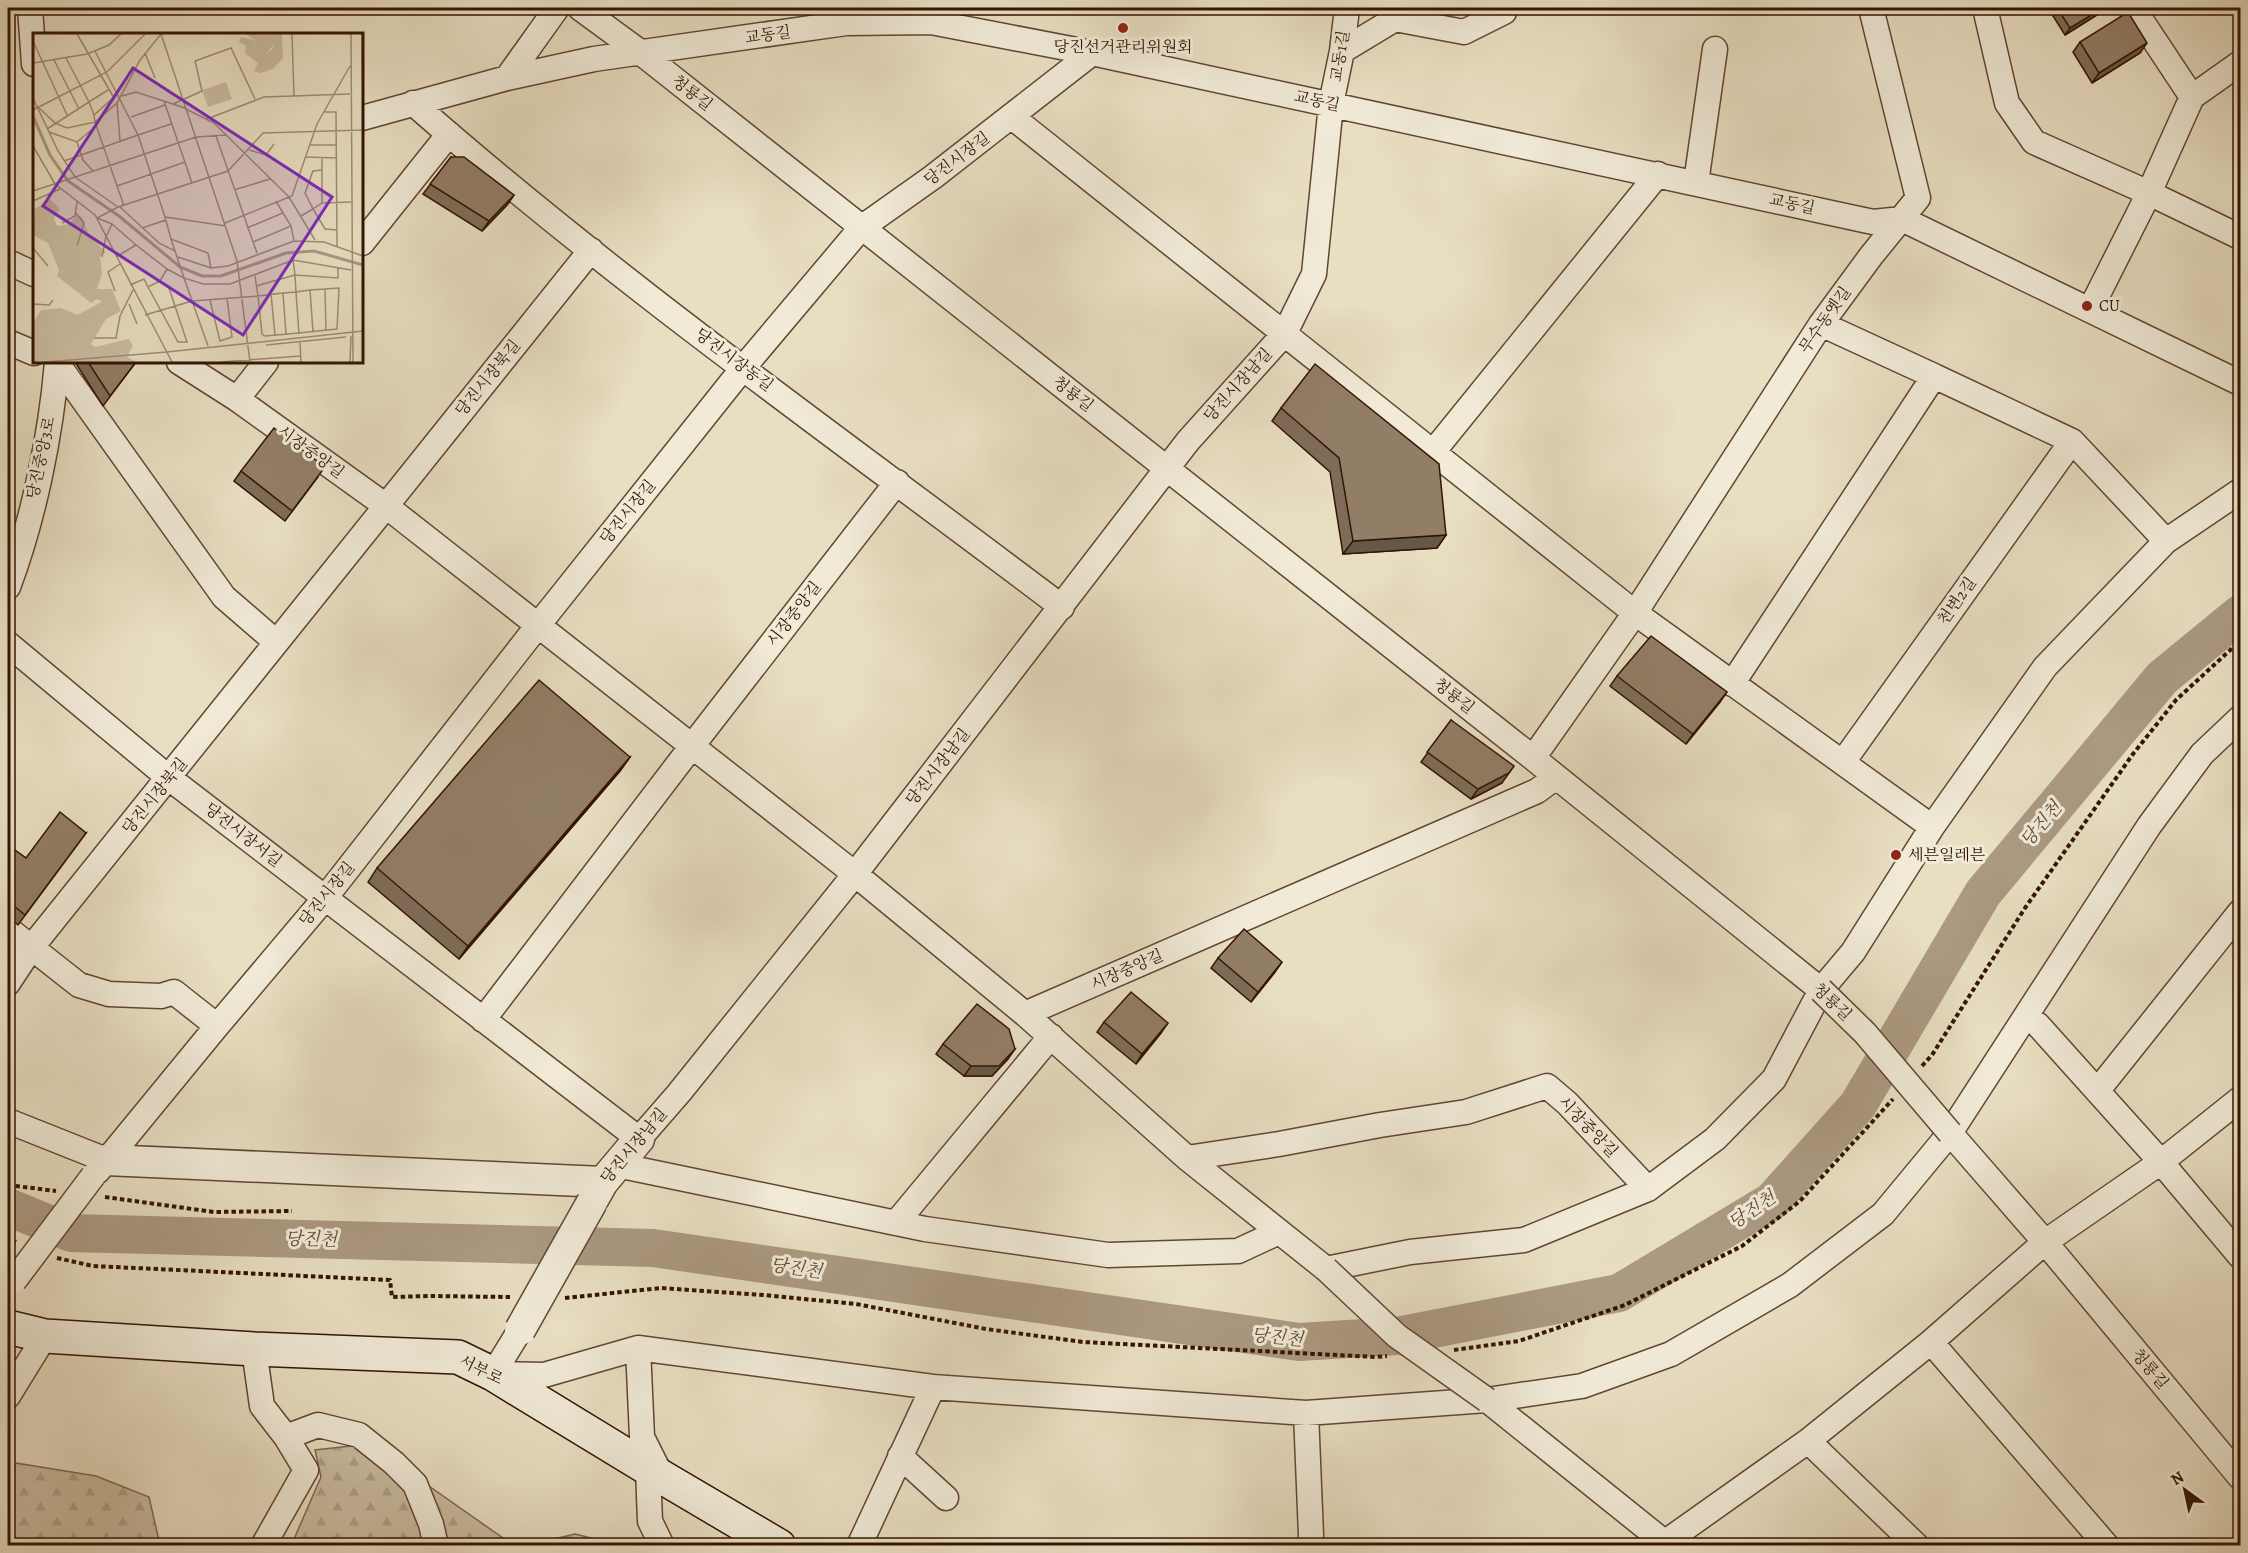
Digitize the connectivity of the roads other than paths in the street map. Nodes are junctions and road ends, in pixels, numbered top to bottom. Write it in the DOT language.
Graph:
graph roads {
  1 [pos="30,8"];
  2 [pos="557,8"];
  3 [pos="580,8"];
  4 [pos="1347,8"];
  5 [pos="1504,8"];
  6 [pos="1872,8"];
  7 [pos="1985,8"];
  8 [pos="2133,8"];
  9 [pos="851,15"];
  10 [pos="1715,49"];
  11 [pos="33,50"];
  12 [pos="1342,51"];
  13 [pos="640,52"];
  14 [pos="1092,52"];
  15 [pos="2241,63"];
  16 [pos="507,78"];
  17 [pos="2193,98"];
  18 [pos="413,103"];
  19 [pos="1331,104"];
  20 [pos="1012,117"];
  21 [pos="363,118"];
  22 [pos="449,134"];
  23 [pos="1658,174"];
  24 [pos="1696,183"];
  25 [pos="2149,193"];
  26 [pos="1902,219"];
  27 [pos="861,228"];
  28 [pos="2241,237"];
  29 [pos="363,242"];
  30 [pos="591,250"];
  31 [pos="8,262"];
  32 [pos="33,274"];
  33 [pos="2090,310"];
  34 [pos="1821,324"];
  35 [pos="1285,333"];
  36 [pos="8,342"];
  37 [pos="33,353"];
  38 [pos="56,363"];
  39 [pos="57,363"];
  40 [pos="181,363"];
  41 [pos="265,363"];
  42 [pos="743,368"];
  43 [pos="1934,376"];
  44 [pos="2241,383"];
  45 [pos="237,399"];
  46 [pos="2072,441"];
  47 [pos="1433,452"];
  48 [pos="1169,469"];
  49 [pos="897,483"];
  50 [pos="2241,491"];
  51 [pos="386,506"];
  52 [pos="2166,541"];
  53 [pos="8,586"];
  54 [pos="1062,607"];
  55 [pos="1635,613"];
  56 [pos="539,624"];
  57 [pos="276,642"];
  58 [pos="9,651"];
  59 [pos="1732,684"];
  60 [pos="2241,717"];
  61 [pos="692,746"];
  62 [pos="1533,758"];
  63 [pos="1843,762"];
  64 [pos="1556,777"];
  65 [pos="169,778"];
  66 [pos="1932,827"];
  67 [pos="855,874"];
  68 [pos="325,898"];
  69 [pos="2241,912"];
  70 [pos="8,929"];
  71 [pos="32,948"];
  72 [pos="8,982"];
  73 [pos="1821,990"];
  74 [pos="1025,1014"];
  75 [pos="483,1020"];
  76 [pos="2038,1025"];
  77 [pos="217,1026"];
  78 [pos="1051,1036"];
  79 [pos="2098,1090"];
  80 [pos="2241,1099"];
  81 [pos="8,1121"];
  82 [pos="1950,1133"];
  83 [pos="639,1139"];
  84 [pos="1187,1158"];
  85 [pos="2162,1162"];
  86 [pos="99,1178"];
  87 [pos="604,1183"];
  88 [pos="1648,1189"];
  89 [pos="896,1223"];
  90 [pos="1279,1232"];
  91 [pos="2045,1242"];
  92 [pos="2241,1256"];
  93 [pos="1326,1269"];
  94 [pos="11,1285"];
  95 [pos="8,1327"];
  96 [pos="520,1330"];
  97 [pos="45,1336"];
  98 [pos="1931,1342"];
  99 [pos="638,1348"];
  100 [pos="254,1349"];
  101 [pos="493,1374"];
  102 [pos="933,1387"];
  103 [pos="8,1396"];
  104 [pos="1487,1400"];
  105 [pos="1306,1413"];
  106 [pos="286,1437"];
  107 [pos="1808,1441"];
  108 [pos="900,1456"];
  109 [pos="655,1474"];
  110 [pos="2241,1476"];
  111 [pos="946,1498"];
  112 [pos="1664,1544"];
  113 [pos="263,1545"];
  114 [pos="436,1545"];
  115 [pos="662,1545"];
  116 [pos="779,1545"];
  117 [pos="859,1545"];
  118 [pos="1310,1545"];
  119 [pos="1917,1545"];
  120 [pos="2107,1545"];
  1 -- 11 [label="street"];
  2 -- 16 [label="street"];
  3 -- 13 [label="street, 청룡길"];
  4 -- 12 [label="street, 교동1길"];
  5 -- 12 [label="street"];
  6 -- 26 [label="street, 무수동옛길"];
  7 -- 25 [label="street"];
  8 -- 17 [label="street"];
  9 -- 13 [label="street, 교동길"];
  9 -- 14 [label="street, 교동길"];
  10 -- 24 [label="street"];
  12 -- 19 [label="street, 교동1길"];
  13 -- 16 [label="street, 교동길"];
  13 -- 27 [label="street, 청룡길"];
  14 -- 19 [label="street, 교동길"];
  14 -- 20 [label="street, 당진시장길"];
  15 -- 17 [label="street"];
  16 -- 18 [label="street, 교동길"];
  17 -- 25 [label="street"];
  18 -- 21 [label="street, 교동길"];
  18 -- 22 [label="street, 당진시장동길"];
  19 -- 23 [label="street, 교동길"];
  19 -- 35 [label="street, 당진시장남길"];
  20 -- 27 [label="street, 당진시장길"];
  20 -- 35 [label="street, 당진시장남길"];
  22 -- 29 [label="street"];
  22 -- 30 [label="street, 당진시장동길"];
  23 -- 24 [label="street, 교동길"];
  23 -- 47 [label="street"];
  24 -- 26 [label="street, 교동길"];
  25 -- 28 [label="street"];
  25 -- 33 [label="street"];
  26 -- 33 [label="street"];
  26 -- 34 [label="street, 무수동옛길"];
  27 -- 42 [label="street, 당진시장길"];
  27 -- 48 [label="street, 청룡길"];
  30 -- 42 [label="street, 당진시장동길"];
  30 -- 51 [label="street, 당진시장북길"];
  31 -- 32 [label="street"];
  33 -- 44 [label="street"];
  34 -- 43 [label="street"];
  34 -- 55 [label="street, 무수동옛길"];
  35 -- 47 [label="street, 당진시장남길"];
  35 -- 48 [label="street, 당진시장남길"];
  36 -- 37 [label="street"];
  38 -- 53 [label="street, 당진중앙3로"];
  39 -- 57 [label="street"];
  40 -- 45 [label="street, 시장중앙길"];
  41 -- 45 [label="street"];
  42 -- 49 [label="street, 당진시장동길"];
  42 -- 56 [label="street, 당진시장길"];
  43 -- 46 [label="street"];
  43 -- 59 [label="street"];
  45 -- 51 [label="street, 시장중앙길"];
  46 -- 52 [label="street"];
  46 -- 63 [label="street, 천변2길"];
  47 -- 55 [label="street"];
  48 -- 54 [label="street, 당진시장남길"];
  48 -- 62 [label="street, 청룡길"];
  49 -- 54 [label="street, 당진시장동길"];
  49 -- 61 [label="street, 시장중앙길"];
  50 -- 52 [label="street"];
  51 -- 56 [label="street"];
  51 -- 57 [label="street, 당진시장북길"];
  52 -- 66 [label="street"];
  54 -- 67 [label="street, 당진시장남길"];
  55 -- 59 [label="street"];
  55 -- 62 [label="street, 무수동옛길"];
  56 -- 61 [label="street"];
  56 -- 68 [label="street, 당진시장길"];
  57 -- 65 [label="street, 당진시장북길"];
  58 -- 65 [label="street, 당진시장서길"];
  59 -- 63 [label="street"];
  60 -- 82 [label="street"];
  61 -- 67 [label="street"];
  61 -- 75 [label="street"];
  62 -- 64 [label="street, 청룡길"];
  63 -- 66 [label="street"];
  64 -- 73 [label="street, 청룡길"];
  64 -- 74 [label="street, 시장중앙길"];
  65 -- 68 [label="street, 당진시장서길"];
  65 -- 71 [label="street, 당진시장북길"];
  66 -- 73 [label="street"];
  67 -- 74 [label="street"];
  67 -- 83 [label="street, 당진시장남길"];
  68 -- 75 [label="street, 당진시장서길"];
  68 -- 77 [label="street, 당진시장길"];
  69 -- 79 [label="street"];
  70 -- 71 [label="street"];
  71 -- 72 [label="street, 당진시장북길"];
  71 -- 77 [label="street"];
  73 -- 82 [label="street, 청룡길, bridge"];
  73 -- 88 [label="street"];
  74 -- 78 [label="street"];
  75 -- 83 [label="street, 당진시장서길"];
  76 -- 79 [label="street"];
  77 -- 86 [label="street, 당진시장길"];
  78 -- 84 [label="street"];
  78 -- 89 [label="street"];
  79 -- 85 [label="street"];
  80 -- 85 [label="street"];
  81 -- 86 [label="street"];
  82 -- 91 [label="street, 청룡길"];
  82 -- 104 [label="street"];
  83 -- 87 [label="street, 당진시장남길"];
  84 -- 88 [label="street, 시장중앙길"];
  84 -- 90 [label="street"];
  85 -- 91 [label="street"];
  85 -- 92 [label="street"];
  86 -- 87 [label="street"];
  86 -- 94 [label="street, 당진시장길, bridge"];
  87 -- 89 [label="street"];
  87 -- 96 [label="street, 당진시장남길, bridge"];
  88 -- 93 [label="street"];
  89 -- 90 [label="street"];
  90 -- 93 [label="street"];
  91 -- 98 [label="street"];
  91 -- 110 [label="street, 청룡길"];
  93 -- 104 [label="street, bridge"];
  95 -- 97 [label="main road, 서부로"];
  96 -- 101 [label="street"];
  97 -- 100 [label="main road, 서부로"];
  97 -- 103 [label="street"];
  98 -- 107 [label="street"];
  98 -- 120 [label="street"];
  99 -- 101 [label="street"];
  99 -- 102 [label="street"];
  99 -- 109 [label="street"];
  100 -- 101 [label="main road, 서부로"];
  100 -- 106 [label="street"];
  101 -- 109 [label="main road, 서부로"];
  102 -- 105 [label="street"];
  102 -- 108 [label="street"];
  104 -- 105 [label="street"];
  104 -- 112 [label="street"];
  105 -- 118 [label="street"];
  106 -- 113 [label="street"];
  106 -- 114 [label="street"];
  107 -- 112 [label="street"];
  107 -- 119 [label="street"];
  108 -- 111 [label="street"];
  108 -- 117 [label="street"];
  109 -- 115 [label="street"];
  109 -- 116 [label="main road, 서부로"];
}
